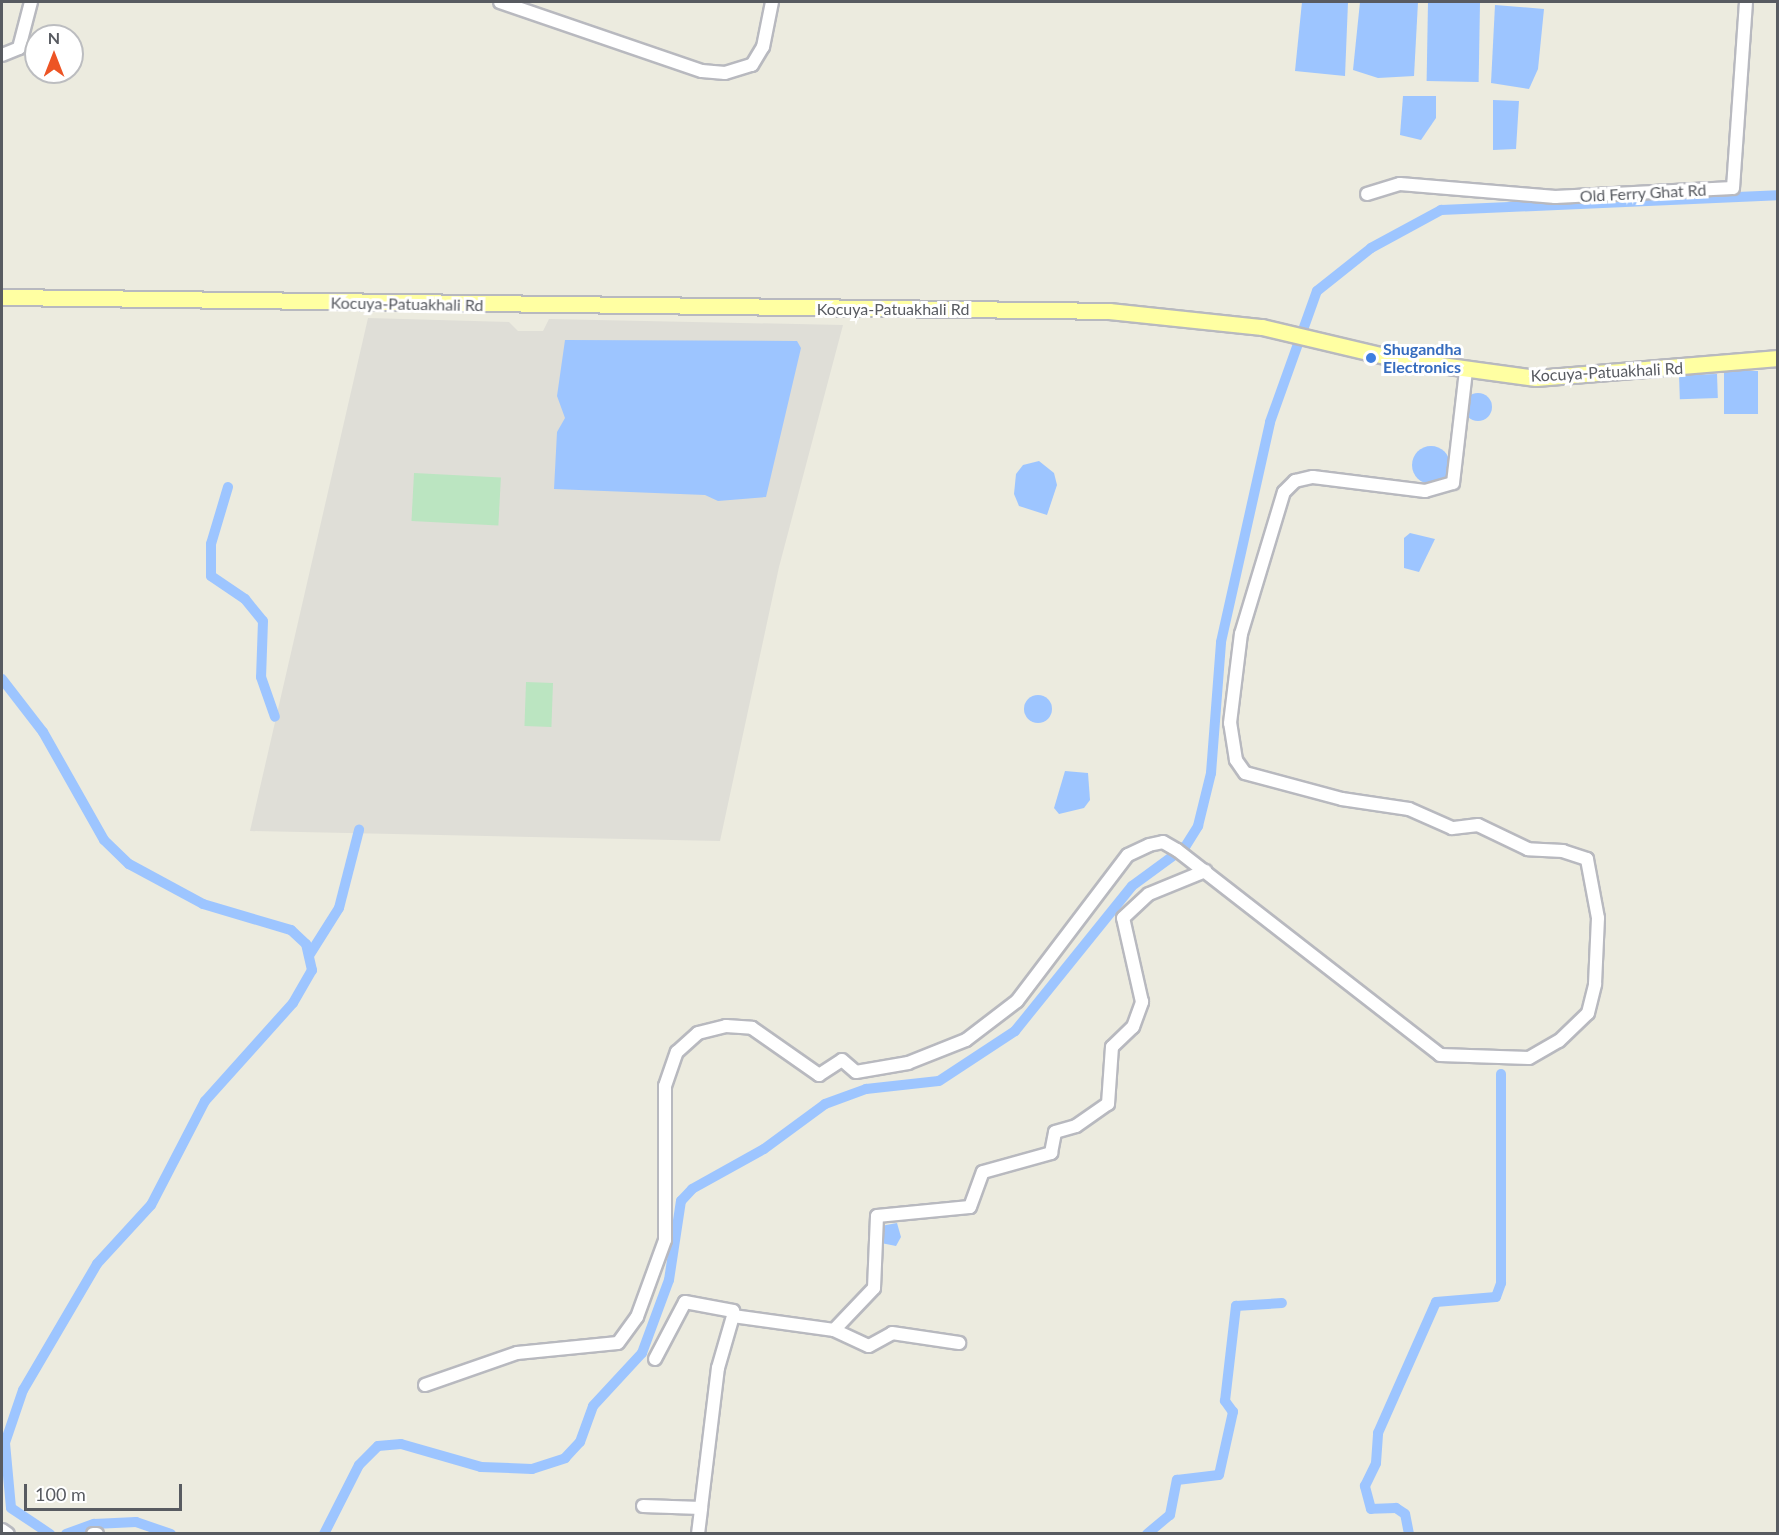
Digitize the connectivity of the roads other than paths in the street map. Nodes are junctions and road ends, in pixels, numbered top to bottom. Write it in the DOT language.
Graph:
graph roads {
  1 [pos="31,2"];
  2 [pos="500,2"];
  3 [pos="772,2"];
  4 [pos="1746,2"];
  5 [pos="2,55"];
  6 [pos="1367,194"];
  7 [pos="2,297"];
  8 [pos="1778,358"];
  9 [pos="1466,370"];
  10 [pos="1200,868"];
  11 [pos="733,1316"];
  12 [pos="834,1330"];
  13 [pos="959,1343"];
  14 [pos="655,1359"];
  15 [pos="425,1385"];
  16 [pos="643,1506"];
  17 [pos="701,1508"];
  18 [pos="2,1530"];
  19 [pos="8,1533"];
  20 [pos="698,1533"];
  1 -- 5 [label="street"];
  2 -- 3 [label="street"];
  4 -- 6 [label="street, Old Ferry Ghat Rd"];
  7 -- 9 [label="main road, Kocuya-Patuakhali Rd"];
  8 -- 9 [label="main road, Kocuya-Patuakhali Rd"];
  9 -- 10 [label="street"];
  10 -- 12 [label="street"];
  10 -- 15 [label="street"];
  11 -- 12 [label="street"];
  11 -- 14 [label="street"];
  11 -- 17 [label="street"];
  12 -- 13 [label="street"];
  16 -- 17 [label="street"];
  17 -- 20 [label="street"];
  18 -- 19 [label="street"];
}
